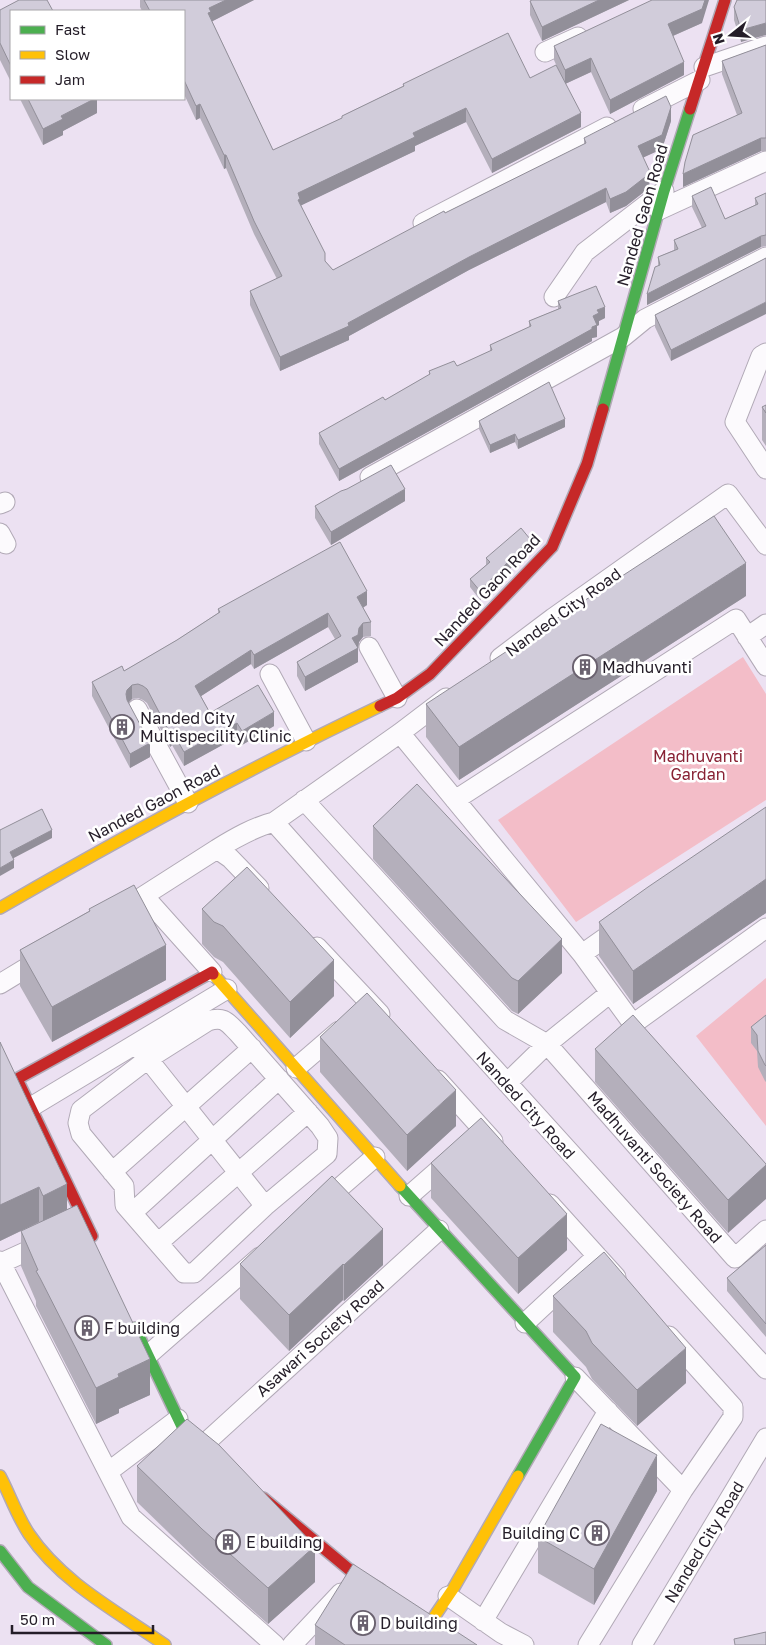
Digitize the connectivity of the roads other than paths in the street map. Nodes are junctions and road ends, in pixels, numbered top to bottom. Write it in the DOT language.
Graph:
graph roads {
  1 [pos="725,0"];
  2 [pos="596,28"];
  3 [pos="766,46"];
  4 [pos="545,52"];
  5 [pos="702,74"];
  6 [pos="766,161"];
  7 [pos="664,191"];
  8 [pos="659,210"];
  9 [pos="405,233"];
  10 [pos="766,257"];
  11 [pos="554,297"];
  12 [pos="623,337"];
  13 [pos="766,353"];
  14 [pos="766,469"];
  15 [pos="351,488"];
  16 [pos="766,545"];
  17 [pos="766,624"];
  18 [pos="747,637"];
  19 [pos="369,647"];
  20 [pos="766,666"];
  21 [pos="484,670"];
  22 [pos="270,674"];
  23 [pos="462,687"];
  24 [pos="397,698"];
  25 [pos="138,709"];
  26 [pos="400,733"];
  27 [pos="306,741"];
  28 [pos="304,800"];
  29 [pos="455,800"];
  30 [pos="188,803"];
  31 [pos="274,822"];
  32 [pos="217,849"];
  33 [pos="144,896"];
  34 [pos="270,899"];
  35 [pos="0,908"];
  36 [pos="630,920"];
  37 [pos="102,922"];
  38 [pos="766,928"];
  39 [pos="304,933"];
  40 [pos="60,948"];
  41 [pos="582,954"];
  42 [pos="212,972"];
  43 [pos="0,984"];
  44 [pos="227,989"];
  45 [pos="610,993"];
  46 [pos="371,1004"];
  47 [pos="633,1024"];
  48 [pos="390,1025"];
  49 [pos="646,1039"];
  50 [pos="136,1044"];
  51 [pos="547,1044"];
  52 [pos="252,1048"];
  53 [pos="148,1059"];
  54 [pos="8,1061"];
  55 [pos="427,1067"];
  56 [pos="296,1068"];
  57 [pos="17,1078"];
  58 [pos="279,1079"];
  59 [pos="506,1083"];
  60 [pos="185,1106"];
  61 [pos="31,1108"];
  62 [pos="308,1112"];
  63 [pos="484,1131"];
  64 [pos="212,1140"];
  65 [pos="503,1152"];
  66 [pos="375,1157"];
  67 [pos="112,1172"];
  68 [pos="239,1173"];
  69 [pos="541,1194"];
  70 [pos="409,1196"];
  71 [pos="265,1206"];
  72 [pos="132,1213"];
  73 [pos="309,1214"];
  74 [pos="439,1230"];
  75 [pos="766,1230"];
  76 [pos="72,1231"];
  77 [pos="158,1243"];
  78 [pos="272,1246"];
  79 [pos="98,1250"];
  80 [pos="597,1256"];
  81 [pos="0,1262"];
  82 [pos="630,1293"];
  83 [pos="131,1320"];
  84 [pos="525,1322"];
  85 [pos="657,1322"];
  86 [pos="148,1355"];
  87 [pos="766,1369"];
  88 [pos="576,1376"];
  89 [pos="608,1411"];
  90 [pos="178,1419"];
  91 [pos="766,1438"];
  92 [pos="201,1447"];
  93 [pos="216,1459"];
  94 [pos="108,1472"];
  95 [pos="0,1476"];
  96 [pos="253,1490"];
  97 [pos="683,1490"];
  98 [pos="0,1551"];
  99 [pos="357,1576"];
  100 [pos="390,1595"];
  101 [pos="448,1596"];
  102 [pos="431,1620"];
  103 [pos="484,1621"];
  104 [pos="159,1643"];
  105 [pos="106,1645"];
  106 [pos="275,1645"];
  107 [pos="292,1645"];
  108 [pos="524,1645"];
  109 [pos="588,1645"];
  110 [pos="642,1645"];
  1 -- 5 [label="street, Nanded Gaon Road"];
  2 -- 4 [label="street"];
  3 -- 5 [label="street"];
  5 -- 7 [label="street, Nanded Gaon Road"];
  5 -- 9 [label="street"];
  6 -- 8 [label="street"];
  7 -- 8 [label="street, Nanded Gaon Road"];
  7 -- 11 [label="street"];
  8 -- 12 [label="street, Nanded Gaon Road"];
  10 -- 12 [label="street"];
  12 -- 15 [label="street"];
  12 -- 24 [label="street, Nanded Gaon Road"];
  13 -- 14 [label="street"];
  16 -- 21 [label="street, Nanded City Road"];
  17 -- 18 [label="street"];
  18 -- 20 [label="street"];
  18 -- 29 [label="street"];
  19 -- 24 [label="street"];
  22 -- 27 [label="street"];
  23 -- 26 [label="street"];
  24 -- 27 [label="street, Nanded Gaon Road"];
  25 -- 30 [label="street"];
  26 -- 28 [label="street"];
  26 -- 29 [label="street"];
  27 -- 30 [label="street, Nanded Gaon Road"];
  28 -- 31 [label="street"];
  28 -- 51 [label="street"];
  29 -- 41 [label="street"];
  30 -- 35 [label="street, Nanded Gaon Road"];
  31 -- 32 [label="street"];
  31 -- 59 [label="street, Nanded City Road"];
  32 -- 33 [label="street"];
  32 -- 34 [label="street"];
  33 -- 37 [label="street"];
  33 -- 42 [label="street"];
  36 -- 41 [label="street"];
  38 -- 47 [label="street"];
  39 -- 46 [label="street"];
  40 -- 43 [label="street"];
  41 -- 45 [label="street"];
  42 -- 44 [label="street"];
  42 -- 57 [label="street"];
  44 -- 50 [label="street"];
  44 -- 56 [label="street"];
  45 -- 47 [label="street"];
  45 -- 51 [label="street"];
  46 -- 48 [label="street"];
  46 -- 56 [label="street"];
  47 -- 49 [label="street"];
  50 -- 53 [label="street"];
  50 -- 61 [label="street"];
  51 -- 59 [label="street"];
  51 -- 75 [label="street, Madhuvanti Society Road"];
  52 -- 53 [label="street"];
  52 -- 58 [label="street"];
  52 -- 60 [label="street"];
  53 -- 60 [label="street"];
  53 -- 67 [label="street"];
  54 -- 57 [label="street"];
  55 -- 63 [label="street"];
  56 -- 66 [label="street"];
  57 -- 61 [label="street"];
  58 -- 62 [label="street"];
  58 -- 64 [label="street"];
  59 -- 87 [label="street, Nanded City Road"];
  60 -- 64 [label="street"];
  60 -- 67 [label="street"];
  61 -- 76 [label="street"];
  62 -- 68 [label="street"];
  62 -- 71 [label="street"];
  63 -- 65 [label="street"];
  63 -- 70 [label="street"];
  64 -- 68 [label="street"];
  64 -- 72 [label="street"];
  66 -- 70 [label="street"];
  66 -- 73 [label="street"];
  67 -- 72 [label="street"];
  68 -- 71 [label="street"];
  68 -- 77 [label="street"];
  69 -- 80 [label="street"];
  70 -- 74 [label="street"];
  71 -- 77 [label="street"];
  72 -- 77 [label="street"];
  74 -- 84 [label="street"];
  74 -- 92 [label="street, Asawari Society Road"];
  76 -- 79 [label="street"];
  76 -- 81 [label="street"];
  78 -- 86 [label="street"];
  80 -- 82 [label="street"];
  80 -- 84 [label="street"];
  81 -- 94 [label="street"];
  83 -- 86 [label="street"];
  84 -- 88 [label="street"];
  85 -- 97 [label="street"];
  86 -- 90 [label="street"];
  88 -- 89 [label="street"];
  88 -- 101 [label="street"];
  89 -- 97 [label="street"];
  89 -- 103 [label="street"];
  90 -- 92 [label="street"];
  90 -- 94 [label="street"];
  91 -- 110 [label="street, Nanded City Road"];
  92 -- 93 [label="street"];
  94 -- 106 [label="street"];
  95 -- 104 [label="street"];
  96 -- 99 [label="street"];
  97 -- 109 [label="street"];
  98 -- 105 [label="street"];
  99 -- 100 [label="street"];
  99 -- 107 [label="street"];
  101 -- 102 [label="street"];
  101 -- 103 [label="street"];
  103 -- 108 [label="street"];
}
